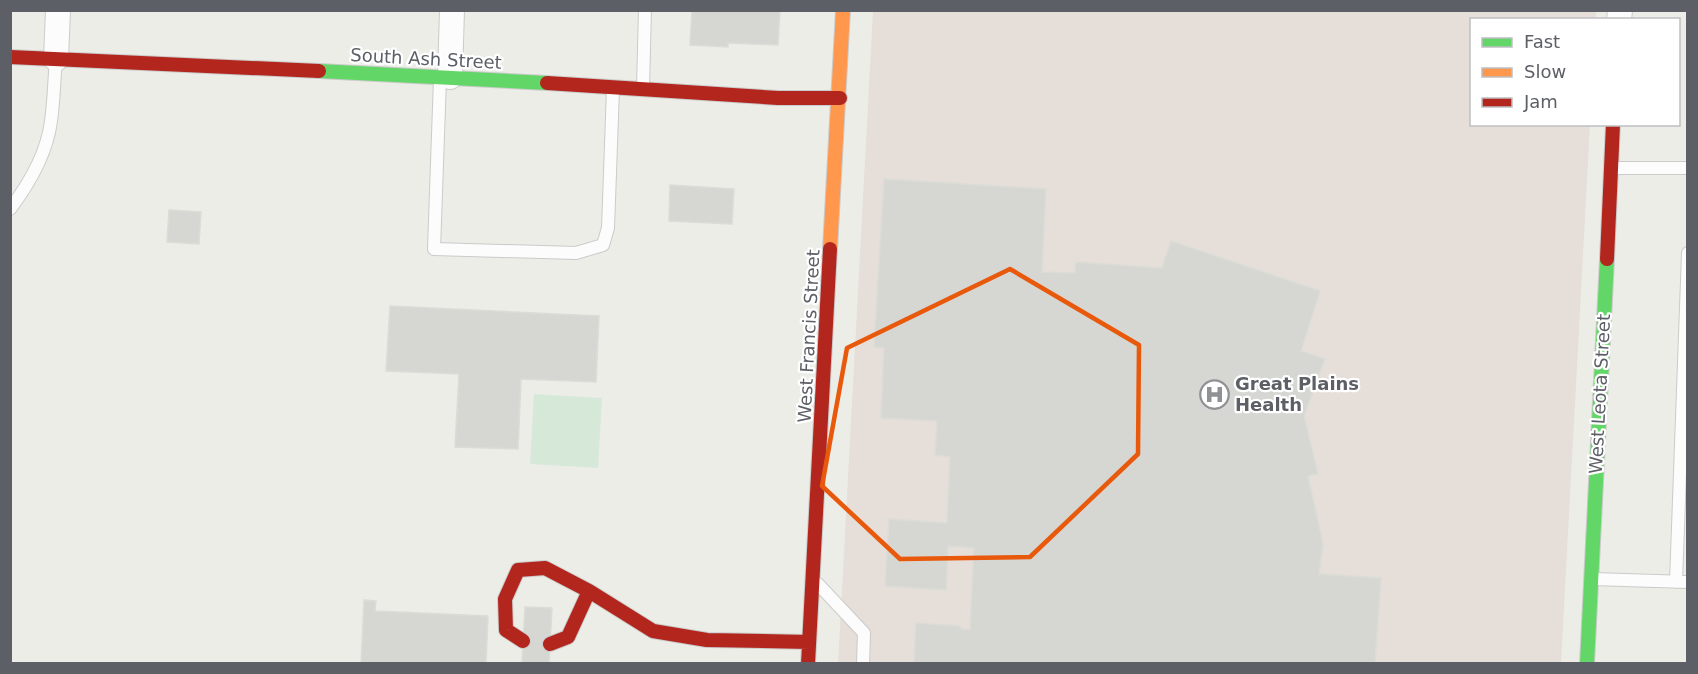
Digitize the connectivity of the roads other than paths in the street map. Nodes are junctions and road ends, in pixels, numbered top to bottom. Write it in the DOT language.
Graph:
graph roads {
  1 [pos="58,10"];
  2 [pos="452,10"];
  3 [pos="645,10"];
  4 [pos="843,10"];
  5 [pos="10,57"];
  6 [pos="56,59"];
  7 [pos="445,77"];
  8 [pos="613,86"];
  9 [pos="643,88"];
  10 [pos="840,98"];
  11 [pos="1613,126"];
  12 [pos="1610,168"];
  13 [pos="1688,168"];
  14 [pos="10,209"];
  15 [pos="1688,253"];
  16 [pos="1686,326"];
  17 [pos="813,579"];
  18 [pos="1592,579"];
  19 [pos="1682,582"];
  20 [pos="589,591"];
  21 [pos="523,641"];
  22 [pos="809,642"];
  23 [pos="550,645"];
  24 [pos="808,663"];
  25 [pos="863,663"];
  26 [pos="1587,663"];
  1 -- 6 [label="street"];
  2 -- 7 [label="street"];
  3 -- 9 [label="lane"];
  4 -- 10 [label="street, West Francis Street"];
  5 -- 6 [label="street, South Ash Street"];
  6 -- 7 [label="street, South Ash Street"];
  6 -- 14 [label="lane"];
  7 -- 8 [label="street, South Ash Street"];
  7 -- 8 [label="lane"];
  8 -- 9 [label="street, South Ash Street"];
  9 -- 10 [label="street, South Ash Street"];
  10 -- 17 [label="street, West Francis Street"];
  11 -- 12 [label="street, West Leota Street"];
  12 -- 13 [label="lane"];
  12 -- 18 [label="street, West Leota Street"];
  15 -- 16 [label="lane"];
  16 -- 19 [label="lane"];
  17 -- 22 [label="street, West Francis Street"];
  17 -- 25 [label="lane"];
  18 -- 19 [label="lane"];
  18 -- 26 [label="street, West Leota Street"];
  20 -- 21 [label="street"];
  20 -- 22 [label="street"];
  20 -- 23 [label="street"];
  22 -- 24 [label="street, West Francis Street"];
}
